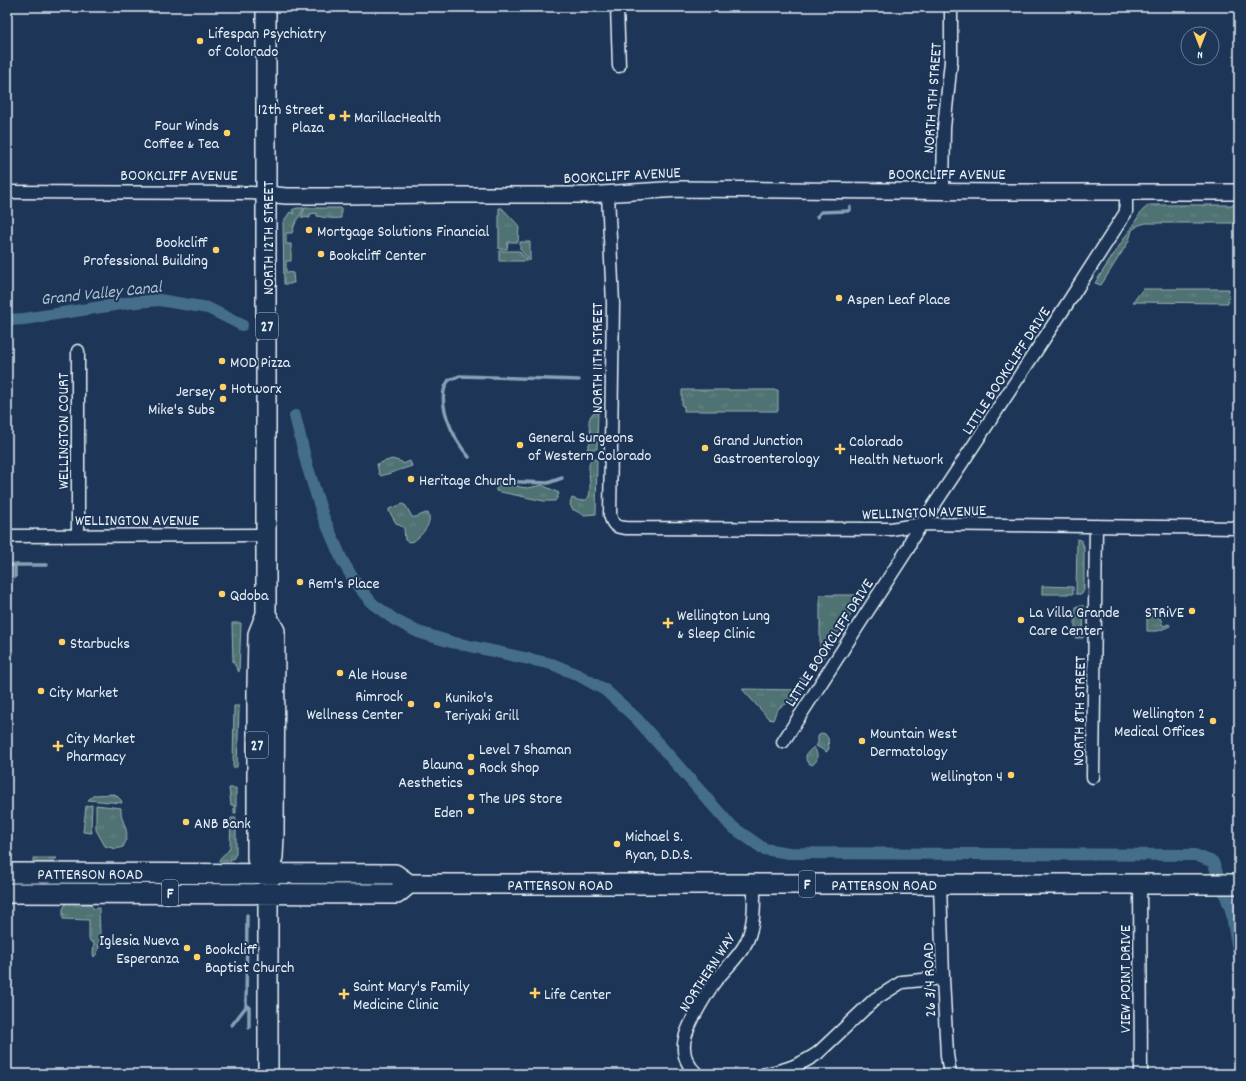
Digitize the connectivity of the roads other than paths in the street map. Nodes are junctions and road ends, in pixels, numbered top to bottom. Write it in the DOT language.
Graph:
graph roads {
  1 [pos="266,7"];
  2 [pos="617,7"];
  3 [pos="951,7"];
  4 [pos="619,66"];
  5 [pos="7,192"];
  6 [pos="943,192"];
  7 [pos="1126,192"];
  8 [pos="1239,192"];
  9 [pos="267,194"];
  10 [pos="608,194"];
  11 [pos="78,351"];
  12 [pos="612,522"];
  13 [pos="922,524"];
  14 [pos="1096,526"];
  15 [pos="1239,528"];
  16 [pos="78,535"];
  17 [pos="266,535"];
  18 [pos="7,536"];
  19 [pos="783,742"];
  20 [pos="1093,777"];
  21 [pos="7,873"];
  22 [pos="73,873"];
  23 [pos="268,874"];
  24 [pos="409,884"];
  25 [pos="754,884"];
  26 [pos="940,884"];
  27 [pos="1140,884"];
  28 [pos="1239,884"];
  29 [pos="7,893"];
  30 [pos="73,893"];
  31 [pos="268,894"];
  32 [pos="943,978"];
  33 [pos="268,1074"];
  34 [pos="697,1074"];
  35 [pos="765,1074"];
  36 [pos="950,1074"];
  37 [pos="1140,1074"];
  1 -- 9 [label="main road, NORTH 12TH STREET / 27"];
  2 -- 4 [label="street"];
  3 -- 6 [label="street, NORTH 9TH STREET"];
  5 -- 9 [label="street, BOOKCLIFF AVENUE"];
  6 -- 7 [label="street, BOOKCLIFF AVENUE"];
  6 -- 10 [label="street, BOOKCLIFF AVENUE"];
  7 -- 8 [label="street, BOOKCLIFF AVENUE"];
  7 -- 13 [label="street, LITTLE BOOKCLIFF DRIVE"];
  9 -- 10 [label="street, BOOKCLIFF AVENUE"];
  9 -- 17 [label="main road, NORTH 12TH STREET / 27"];
  10 -- 12 [label="street, NORTH 11TH STREET"];
  11 -- 16 [label="street, WELLINGTON COURT"];
  12 -- 13 [label="street, WELLINGTON AVENUE"];
  13 -- 14 [label="street, WELLINGTON AVENUE"];
  13 -- 19 [label="street, LITTLE BOOKCLIFF DRIVE"];
  14 -- 15 [label="street, WELLINGTON AVENUE"];
  14 -- 20 [label="street, NORTH 8TH STREET"];
  16 -- 17 [label="street, WELLINGTON AVENUE"];
  16 -- 18 [label="street, WELLINGTON AVENUE"];
  17 -- 23 [label="main road, NORTH 12TH STREET / 27"];
  21 -- 22 [label="main road, PATTERSON ROAD / F"];
  22 -- 23 [label="main road, PATTERSON ROAD / F"];
  22 -- 30 [label="main road"];
  23 -- 24 [label="main road, PATTERSON ROAD / F"];
  23 -- 31 [label="main road, NORTH 12TH STREET / 27"];
  24 -- 25 [label="main road, PATTERSON ROAD / F"];
  24 -- 31 [label="main road, PATTERSON ROAD / F"];
  25 -- 26 [label="main road, PATTERSON ROAD / F"];
  25 -- 34 [label="street, NORTHERN WAY"];
  26 -- 27 [label="main road, PATTERSON ROAD / F"];
  26 -- 32 [label="street, 26 3/4 ROAD"];
  27 -- 28 [label="main road, PATTERSON ROAD / F"];
  27 -- 37 [label="street, VIEW POINT DRIVE"];
  29 -- 30 [label="main road, PATTERSON ROAD / F"];
  30 -- 31 [label="main road, PATTERSON ROAD / F"];
  31 -- 33 [label="main road, NORTH 12TH STREET / 27"];
  32 -- 35 [label="street"];
  32 -- 36 [label="street, 26 3/4 ROAD"];
}
